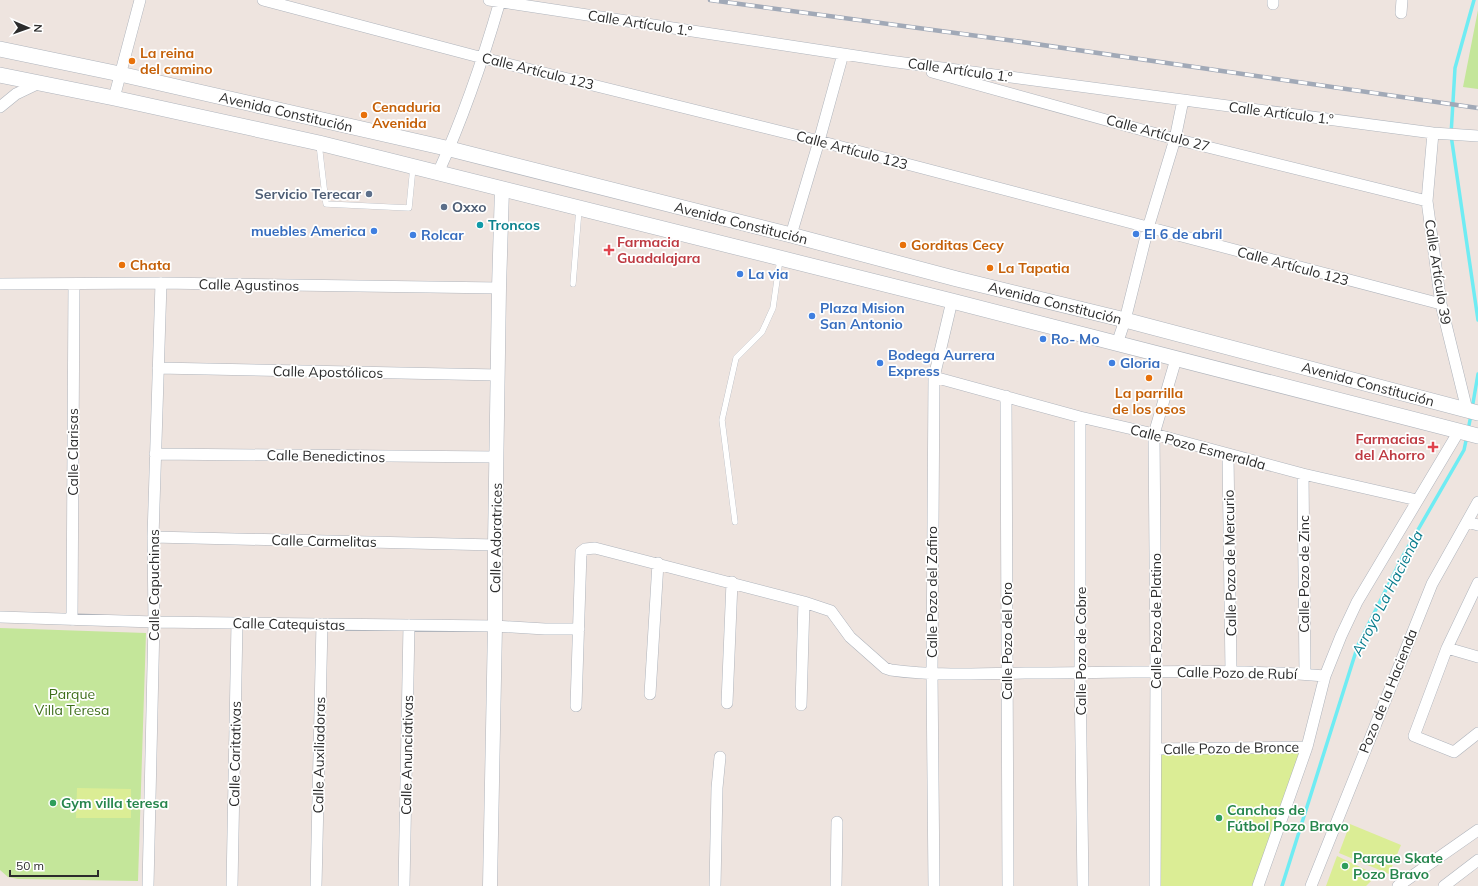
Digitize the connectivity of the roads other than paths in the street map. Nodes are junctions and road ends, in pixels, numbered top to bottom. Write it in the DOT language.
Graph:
graph roads {
  1 [pos="140,0"];
  2 [pos="262,0"];
  3 [pos="1402,0"];
  4 [pos="494,1"];
  5 [pos="1401,13"];
  6 [pos="0,49"];
  7 [pos="844,54"];
  8 [pos="483,58"];
  9 [pos="889,60"];
  10 [pos="120,74"];
  11 [pos="0,75"];
  12 [pos="39,83"];
  13 [pos="114,98"];
  14 [pos="1183,100"];
  15 [pos="0,107"];
  16 [pos="1438,133"];
  17 [pos="1474,136"];
  18 [pos="1175,138"];
  19 [pos="819,141"];
  20 [pos="319,143"];
  21 [pos="450,149"];
  22 [pos="413,167"];
  23 [pos="438,173"];
  24 [pos="502,189"];
  25 [pos="1427,201"];
  26 [pos="579,209"];
  27 [pos="1148,228"];
  28 [pos="791,235"];
  29 [pos="780,259"];
  30 [pos="161,283"];
  31 [pos="0,284"];
  32 [pos="74,284"];
  33 [pos="573,284"];
  34 [pos="499,288"];
  35 [pos="952,301"];
  36 [pos="1441,304"];
  37 [pos="1125,320"];
  38 [pos="1117,344"];
  39 [pos="1176,359"];
  40 [pos="158,368"];
  41 [pos="498,375"];
  42 [pos="934,377"];
  43 [pos="1006,396"];
  44 [pos="1472,412"];
  45 [pos="1080,417"];
  46 [pos="1467,433"];
  47 [pos="1154,434"];
  48 [pos="155,454"];
  49 [pos="1228,454"];
  50 [pos="497,457"];
  51 [pos="1304,474"];
  52 [pos="1417,500"];
  53 [pos="1478,502"];
  54 [pos="735,522"];
  55 [pos="1467,522"];
  56 [pos="1478,525"];
  57 [pos="153,537"];
  58 [pos="495,545"];
  59 [pos="658,563"];
  60 [pos="732,582"];
  61 [pos="1477,586"];
  62 [pos="804,602"];
  63 [pos="0,617"];
  64 [pos="72,620"];
  65 [pos="154,622"];
  66 [pos="237,623"];
  67 [pos="322,624"];
  68 [pos="409,625"];
  69 [pos="495,626"];
  70 [pos="579,629"];
  71 [pos="1447,648"];
  72 [pos="1478,657"];
  73 [pos="1156,671"];
  74 [pos="1232,671"];
  75 [pos="932,673"];
  76 [pos="1080,673"];
  77 [pos="1007,674"];
  78 [pos="1305,674"];
  79 [pos="1325,676"];
  80 [pos="650,694"];
  81 [pos="727,703"];
  82 [pos="801,705"];
  83 [pos="576,706"];
  84 [pos="1478,733"];
  85 [pos="1307,747"];
  86 [pos="1156,749"];
  87 [pos="720,757"];
  88 [pos="837,822"];
  89 [pos="1478,830"];
  90 [pos="1478,860"];
  91 [pos="148,886"];
  92 [pos="232,886"];
  93 [pos="316,886"];
  94 [pos="404,886"];
  95 [pos="490,886"];
  96 [pos="715,886"];
  97 [pos="836,886"];
  98 [pos="934,886"];
  99 [pos="1008,886"];
  100 [pos="1083,886"];
  101 [pos="1154,886"];
  102 [pos="1258,886"];
  103 [pos="1311,886"];
  104 [pos="1398,886"];
  105 [pos="1444,886"];
  1 -- 10 [label="street"];
  2 -- 8 [label="street, Calle Artículo 123"];
  3 -- 5 [label="street"];
  4 -- 7 [label="street, Calle Artículo 1.º"];
  4 -- 8 [label="street"];
  6 -- 10 [label="main road, Avenida Constitución"];
  7 -- 9 [label="street, Calle Artículo 1.º"];
  7 -- 19 [label="street"];
  8 -- 19 [label="street, Calle Artículo 123"];
  8 -- 21 [label="street"];
  9 -- 14 [label="street, Calle Artículo 1.º"];
  9 -- 18 [label="street, Calle Artículo 27"];
  10 -- 13 [label="street"];
  10 -- 21 [label="main road, Avenida Constitución"];
  11 -- 12 [label="main road, Avenida Constitución"];
  12 -- 13 [label="main road, Avenida Constitución"];
  12 -- 15 [label="street"];
  13 -- 20 [label="main road, Avenida Constitución"];
  14 -- 16 [label="street, Calle Artículo 1.º"];
  14 -- 18 [label="street"];
  16 -- 17 [label="street, Calle Artículo 1.º"];
  16 -- 25 [label="street, Calle Artículo 39"];
  18 -- 25 [label="street, Calle Artículo 27"];
  18 -- 27 [label="street"];
  19 -- 27 [label="street, Calle Artículo 123"];
  19 -- 28 [label="street"];
  20 -- 22 [label="main road, Avenida Constitución"];
  20 -- 22 [label="lane"];
  21 -- 23 [label="street"];
  21 -- 28 [label="main road, Avenida Constitución"];
  22 -- 23 [label="main road, Avenida Constitución"];
  23 -- 24 [label="main road, Avenida Constitución"];
  24 -- 26 [label="main road, Avenida Constitución"];
  24 -- 34 [label="street, Calle Adoratrices"];
  25 -- 36 [label="street, Calle Artículo 39"];
  26 -- 29 [label="main road, Avenida Constitución"];
  26 -- 33 [label="lane"];
  27 -- 36 [label="street, Calle Artículo 123"];
  27 -- 37 [label="street"];
  28 -- 37 [label="main road, Avenida Constitución"];
  29 -- 35 [label="main road, Avenida Constitución"];
  29 -- 54 [label="lane"];
  30 -- 32 [label="street, Calle Agustinos"];
  30 -- 34 [label="street, Calle Agustinos"];
  30 -- 40 [label="street, Calle Capuchinas"];
  31 -- 32 [label="street, Calle Agustinos"];
  32 -- 64 [label="street, Calle Clarisas"];
  34 -- 41 [label="street, Calle Adoratrices"];
  35 -- 38 [label="main road, Avenida Constitución"];
  35 -- 42 [label="street, Calle Pozo del Zafiro"];
  36 -- 44 [label="street, Calle Artículo 39"];
  37 -- 38 [label="street"];
  37 -- 44 [label="main road, Avenida Constitución"];
  38 -- 39 [label="main road, Avenida Constitución"];
  39 -- 46 [label="main road, Avenida Constitución"];
  39 -- 47 [label="street, Calle Pozo de Platino"];
  40 -- 41 [label="street, Calle Apostólicos"];
  40 -- 48 [label="street, Calle Capuchinas"];
  41 -- 50 [label="street, Calle Adoratrices"];
  42 -- 43 [label="street, Calle Pozo Esmeralda"];
  42 -- 75 [label="street, Calle Pozo del Zafiro"];
  43 -- 45 [label="street, Calle Pozo Esmeralda"];
  43 -- 77 [label="street, Calle Pozo del Oro"];
  45 -- 47 [label="street, Calle Pozo Esmeralda"];
  45 -- 76 [label="street, Calle Pozo de Cobre"];
  46 -- 52 [label="street"];
  47 -- 49 [label="street, Calle Pozo Esmeralda"];
  47 -- 73 [label="street, Calle Pozo de Platino"];
  48 -- 50 [label="street, Calle Benedictinos"];
  48 -- 57 [label="street, Calle Capuchinas"];
  49 -- 51 [label="street, Calle Pozo Esmeralda"];
  49 -- 74 [label="street, Calle Pozo de Mercurio"];
  50 -- 58 [label="street, Calle Adoratrices"];
  51 -- 52 [label="street, Calle Pozo Esmeralda"];
  51 -- 78 [label="street, Calle Pozo de Zinc"];
  52 -- 79 [label="street"];
  53 -- 55 [label="street, Pozo de la Hacienda"];
  55 -- 56 [label="street"];
  55 -- 103 [label="street, Pozo de la Hacienda"];
  57 -- 58 [label="street, Calle Carmelitas"];
  57 -- 65 [label="street, Calle Capuchinas"];
  58 -- 69 [label="street, Calle Adoratrices"];
  59 -- 60 [label="street, Calle Pozo de Rubí"];
  59 -- 70 [label="street, Calle Pozo de Rubí"];
  59 -- 80 [label="street"];
  60 -- 62 [label="street, Calle Pozo de Rubí"];
  60 -- 81 [label="street"];
  61 -- 71 [label="street"];
  62 -- 75 [label="street, Calle Pozo de Rubí"];
  62 -- 82 [label="street"];
  63 -- 64 [label="street, Calle Catequistas"];
  64 -- 65 [label="street, Calle Catequistas"];
  65 -- 66 [label="street, Calle Catequistas"];
  65 -- 91 [label="street, Calle Capuchinas"];
  66 -- 67 [label="street, Calle Catequistas"];
  66 -- 92 [label="street, Calle Caritativas"];
  67 -- 68 [label="street, Calle Catequistas"];
  67 -- 93 [label="street, Calle Auxiliadoras"];
  68 -- 69 [label="street, Calle Catequistas"];
  68 -- 94 [label="street, Calle Anunciativas"];
  69 -- 70 [label="street, Calle Catequistas"];
  69 -- 95 [label="street, Calle Adoratrices"];
  70 -- 83 [label="street"];
  71 -- 72 [label="street"];
  71 -- 84 [label="street"];
  73 -- 74 [label="street, Calle Pozo de Rubí"];
  73 -- 76 [label="street, Calle Pozo de Rubí"];
  73 -- 86 [label="street, Calle Pozo de Platino"];
  74 -- 78 [label="street, Calle Pozo de Rubí"];
  75 -- 77 [label="street, Calle Pozo de Rubí"];
  75 -- 98 [label="street, Calle Pozo del Zafiro"];
  76 -- 77 [label="street, Calle Pozo de Rubí"];
  76 -- 100 [label="street, Calle Pozo de Cobre"];
  77 -- 99 [label="street, Calle Pozo del Oro"];
  78 -- 79 [label="street, Calle Pozo de Rubí"];
  79 -- 85 [label="street"];
  85 -- 86 [label="street, Calle Pozo de Bronce"];
  85 -- 102 [label="street"];
  86 -- 101 [label="street, Calle Pozo de Platino"];
  87 -- 96 [label="street"];
  88 -- 97 [label="street"];
  89 -- 104 [label="street"];
  90 -- 105 [label="street"];
}
